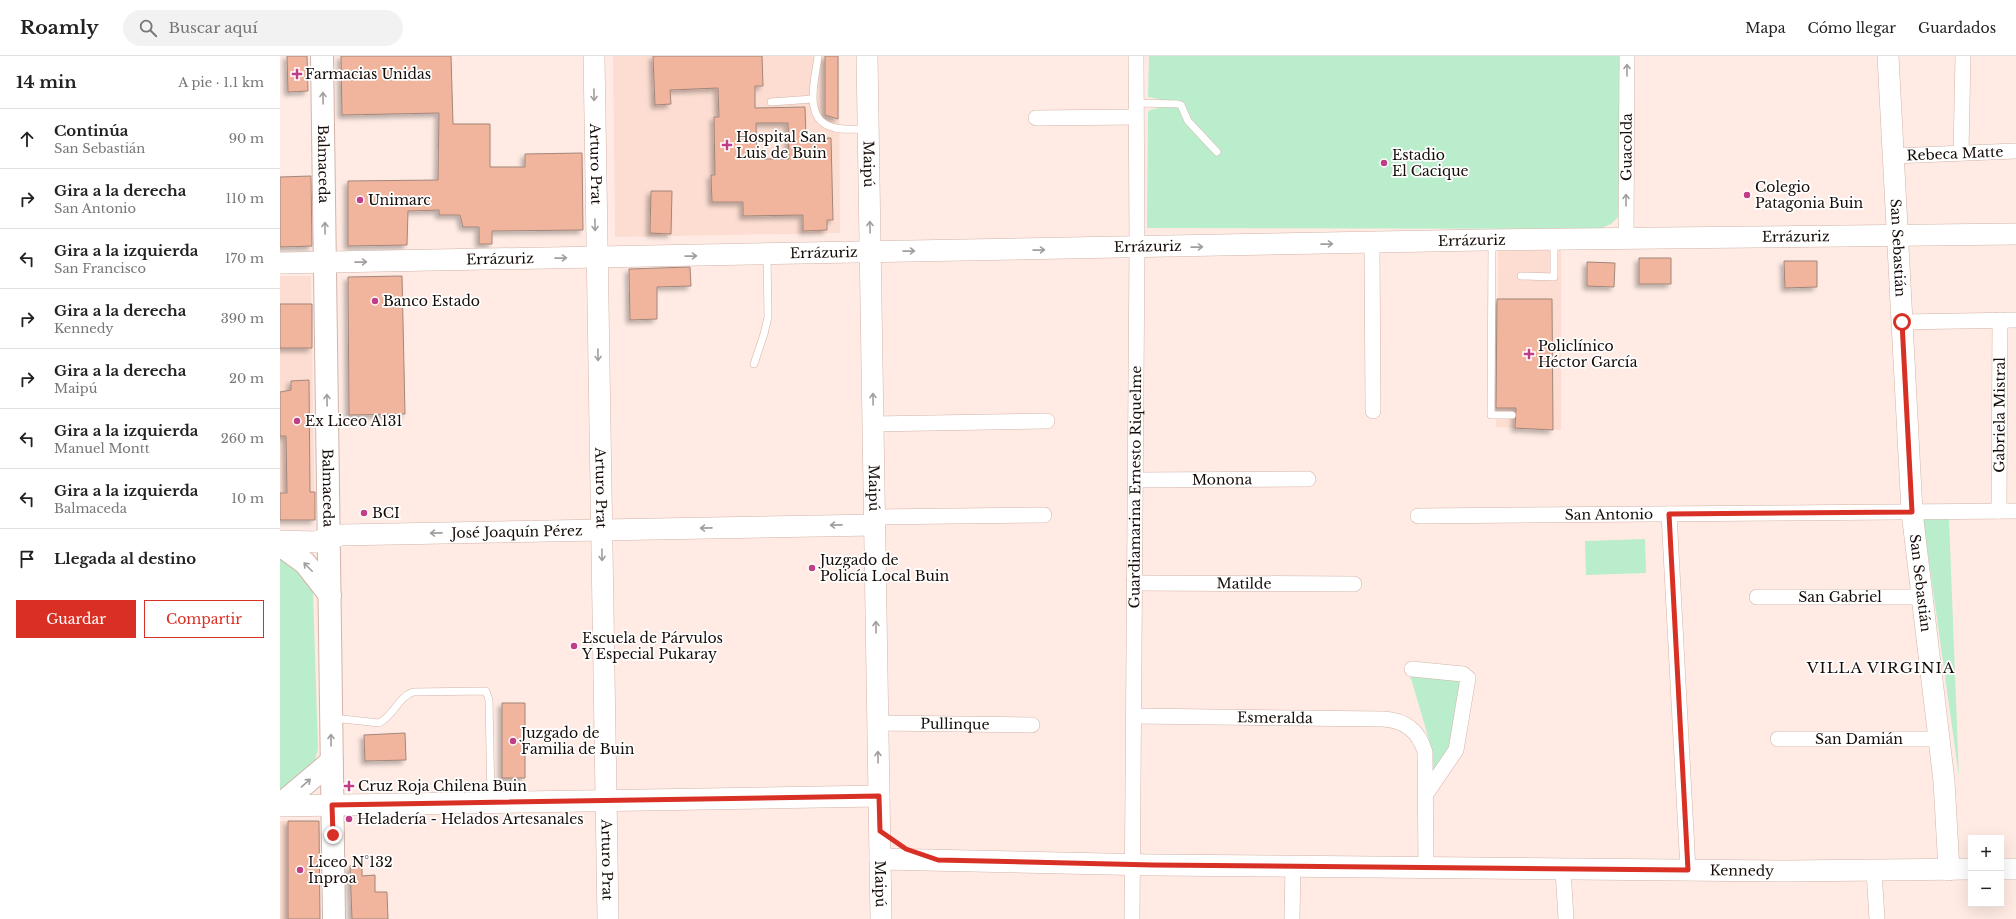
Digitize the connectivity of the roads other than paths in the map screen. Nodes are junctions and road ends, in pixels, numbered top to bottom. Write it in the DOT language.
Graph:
graph roads {
  1 [pos="322,56"];
  2 [pos="594,56"];
  3 [pos="818,56"];
  4 [pos="867,56"];
  5 [pos="1136,56"];
  6 [pos="1627,56"];
  7 [pos="1888,56"];
  8 [pos="1964,56"];
  9 [pos="813,99"];
  10 [pos="771,102"];
  11 [pos="1136,110"];
  12 [pos="1036,118"];
  13 [pos="868,129"];
  14 [pos="2016,151"];
  15 [pos="1217,152"];
  16 [pos="1961,153"];
  17 [pos="1893,156"];
  18 [pos="2016,234"];
  19 [pos="1897,236"];
  20 [pos="1626,239"];
  21 [pos="1492,240"];
  22 [pos="1554,240"];
  23 [pos="1372,243"];
  24 [pos="1137,248"];
  25 [pos="870,252"];
  26 [pos="767,254"];
  27 [pos="596,257"];
  28 [pos="325,262"];
  29 [pos="280,263"];
  30 [pos="1521,276"];
  31 [pos="2000,320"];
  32 [pos="2016,320"];
  33 [pos="1902,322"];
  34 [pos="754,364"];
  35 [pos="1373,411"];
  36 [pos="1512,415"];
  37 [pos="1047,421"];
  38 [pos="873,424"];
  39 [pos="1308,479"];
  40 [pos="1135,480"];
  41 [pos="1999,511"];
  42 [pos="2016,511"];
  43 [pos="1912,512"];
  44 [pos="1669,514"];
  45 [pos="1044,515"];
  46 [pos="1418,516"];
  47 [pos="875,521"];
  48 [pos="602,530"];
  49 [pos="329,538"];
  50 [pos="280,541"];
  51 [pos="280,545"];
  52 [pos="1134,584"];
  53 [pos="1354,584"];
  54 [pos="330,595"];
  55 [pos="1757,596"];
  56 [pos="1922,597"];
  57 [pos="1412,670"];
  58 [pos="1134,716"];
  59 [pos="331,718"];
  60 [pos="878,723"];
  61 [pos="1032,725"];
  62 [pos="1778,739"];
  63 [pos="1939,739"];
  64 [pos="332,761"];
  65 [pos="1426,794"];
  66 [pos="879,796"];
  67 [pos="606,801"];
  68 [pos="491,803"];
  69 [pos="332,805"];
  70 [pos="280,806"];
  71 [pos="880,831"];
  72 [pos="880,859"];
  73 [pos="938,860"];
  74 [pos="1133,864"];
  75 [pos="1293,866"];
  76 [pos="1426,868"];
  77 [pos="1563,869"];
  78 [pos="2004,869"];
  79 [pos="2016,869"];
  80 [pos="1688,870"];
  81 [pos="1949,870"];
  82 [pos="1968,870"];
  83 [pos="1874,872"];
  84 [pos="334,919"];
  85 [pos="608,919"];
  86 [pos="881,919"];
  87 [pos="1132,919"];
  88 [pos="1292,919"];
  89 [pos="1566,919"];
  90 [pos="1877,919"];
  28 -- 1 [label="main road, Balmaceda, one-way"];
  2 -- 27 [label="street, Arturo Prat, one-way"];
  3 -- 9 [label="lane"];
  4 -- 13 [label="street, Maipú"];
  5 -- 11 [label="street, Guardiamarina Ernesto Riquelme"];
  20 -- 6 [label="street, Guacolda, one-way"];
  7 -- 17 [label="street, San Sebastián"];
  8 -- 16 [label="street"];
  9 -- 10 [label="lane"];
  9 -- 13 [label="lane"];
  11 -- 12 [label="street"];
  11 -- 15 [label="lane"];
  11 -- 24 [label="street, Guardiamarina Ernesto Riquelme"];
  25 -- 13 [label="street, Maipú, one-way"];
  14 -- 16 [label="street, Rebeca Matte"];
  16 -- 17 [label="street, Rebeca Matte"];
  17 -- 19 [label="street, San Sebastián"];
  18 -- 19 [label="street, Errázuriz"];
  19 -- 20 [label="street, Errázuriz"];
  19 -- 33 [label="street, San Sebastián"];
  20 -- 22 [label="street, Errázuriz"];
  21 -- 22 [label="street, Errázuriz"];
  21 -- 23 [label="street, Errázuriz"];
  21 -- 36 [label="lane"];
  22 -- 30 [label="lane"];
  24 -- 23 [label="street, Errázuriz, one-way"];
  23 -- 35 [label="street"];
  25 -- 24 [label="street, Errázuriz, one-way"];
  24 -- 40 [label="street, Guardiamarina Ernesto Riquelme"];
  25 -- 26 [label="street, Errázuriz"];
  38 -- 25 [label="street, Maipú, one-way"];
  27 -- 26 [label="street, Errázuriz, one-way"];
  26 -- 34 [label="lane"];
  28 -- 27 [label="street, Errázuriz, one-way"];
  27 -- 48 [label="street, Arturo Prat, one-way"];
  28 -- 29 [label="street, Errázuriz"];
  49 -- 28 [label="main road, Balmaceda, one-way"];
  31 -- 32 [label="street"];
  31 -- 33 [label="street"];
  31 -- 41 [label="street, Gabriela Mistral"];
  33 -- 43 [label="street, San Sebastián"];
  37 -- 38 [label="street"];
  38 -- 47 [label="street, Maipú"];
  39 -- 40 [label="street, Monona"];
  40 -- 52 [label="street, Guardiamarina Ernesto Riquelme"];
  41 -- 42 [label="street, San Antonio"];
  41 -- 43 [label="street, San Antonio"];
  43 -- 44 [label="street, San Antonio"];
  43 -- 56 [label="street, San Sebastián"];
  44 -- 46 [label="street, San Antonio"];
  44 -- 80 [label="street"];
  45 -- 47 [label="street"];
  47 -- 48 [label="street, José Joaquín Pérez, one-way"];
  60 -- 47 [label="street, Maipú, one-way"];
  48 -- 49 [label="street, José Joaquín Pérez, one-way"];
  48 -- 67 [label="street, Arturo Prat, one-way"];
  49 -- 50 [label="street, José Joaquín Pérez"];
  49 -- 54 [label="main road, Balmaceda"];
  54 -- 51 [label="main road, one-way"];
  52 -- 53 [label="street, Matilde"];
  52 -- 58 [label="street, Guardiamarina Ernesto Riquelme"];
  54 -- 59 [label="main road, Balmaceda"];
  55 -- 56 [label="street, San Gabriel"];
  56 -- 63 [label="street, San Sebastián"];
  57 -- 65 [label="street"];
  58 -- 65 [label="street, Esmeralda"];
  58 -- 74 [label="street, Guardiamarina Ernesto Riquelme"];
  64 -- 59 [label="main road, Balmaceda, one-way"];
  59 -- 68 [label="lane"];
  60 -- 61 [label="street, Pullinque"];
  66 -- 60 [label="street, Maipú, one-way"];
  62 -- 63 [label="street, San Damián"];
  63 -- 81 [label="street, San Sebastián"];
  64 -- 69 [label="main road, Balmaceda"];
  70 -- 64 [label="main road, one-way"];
  65 -- 76 [label="street"];
  66 -- 67 [label="street"];
  66 -- 71 [label="street, Maipú"];
  67 -- 68 [label="street"];
  67 -- 85 [label="street, Arturo Prat"];
  68 -- 69 [label="street"];
  69 -- 70 [label="street"];
  69 -- 84 [label="main road, Balmaceda"];
  71 -- 72 [label="street, Maipú"];
  71 -- 73 [label="street, Kennedy"];
  72 -- 73 [label="street, Kennedy"];
  72 -- 86 [label="street, Maipú"];
  73 -- 74 [label="street, Kennedy"];
  74 -- 75 [label="street, Kennedy"];
  74 -- 87 [label="street, Guardiamarina Ernesto Riquelme"];
  75 -- 76 [label="street, Kennedy"];
  75 -- 88 [label="street"];
  76 -- 77 [label="street, Kennedy"];
  77 -- 80 [label="street, Kennedy"];
  77 -- 89 [label="street"];
  78 -- 79 [label="street"];
  80 -- 83 [label="street, Kennedy"];
  81 -- 82 [label="street, Kennedy"];
  81 -- 83 [label="street, Kennedy"];
  83 -- 90 [label="street"];
}
